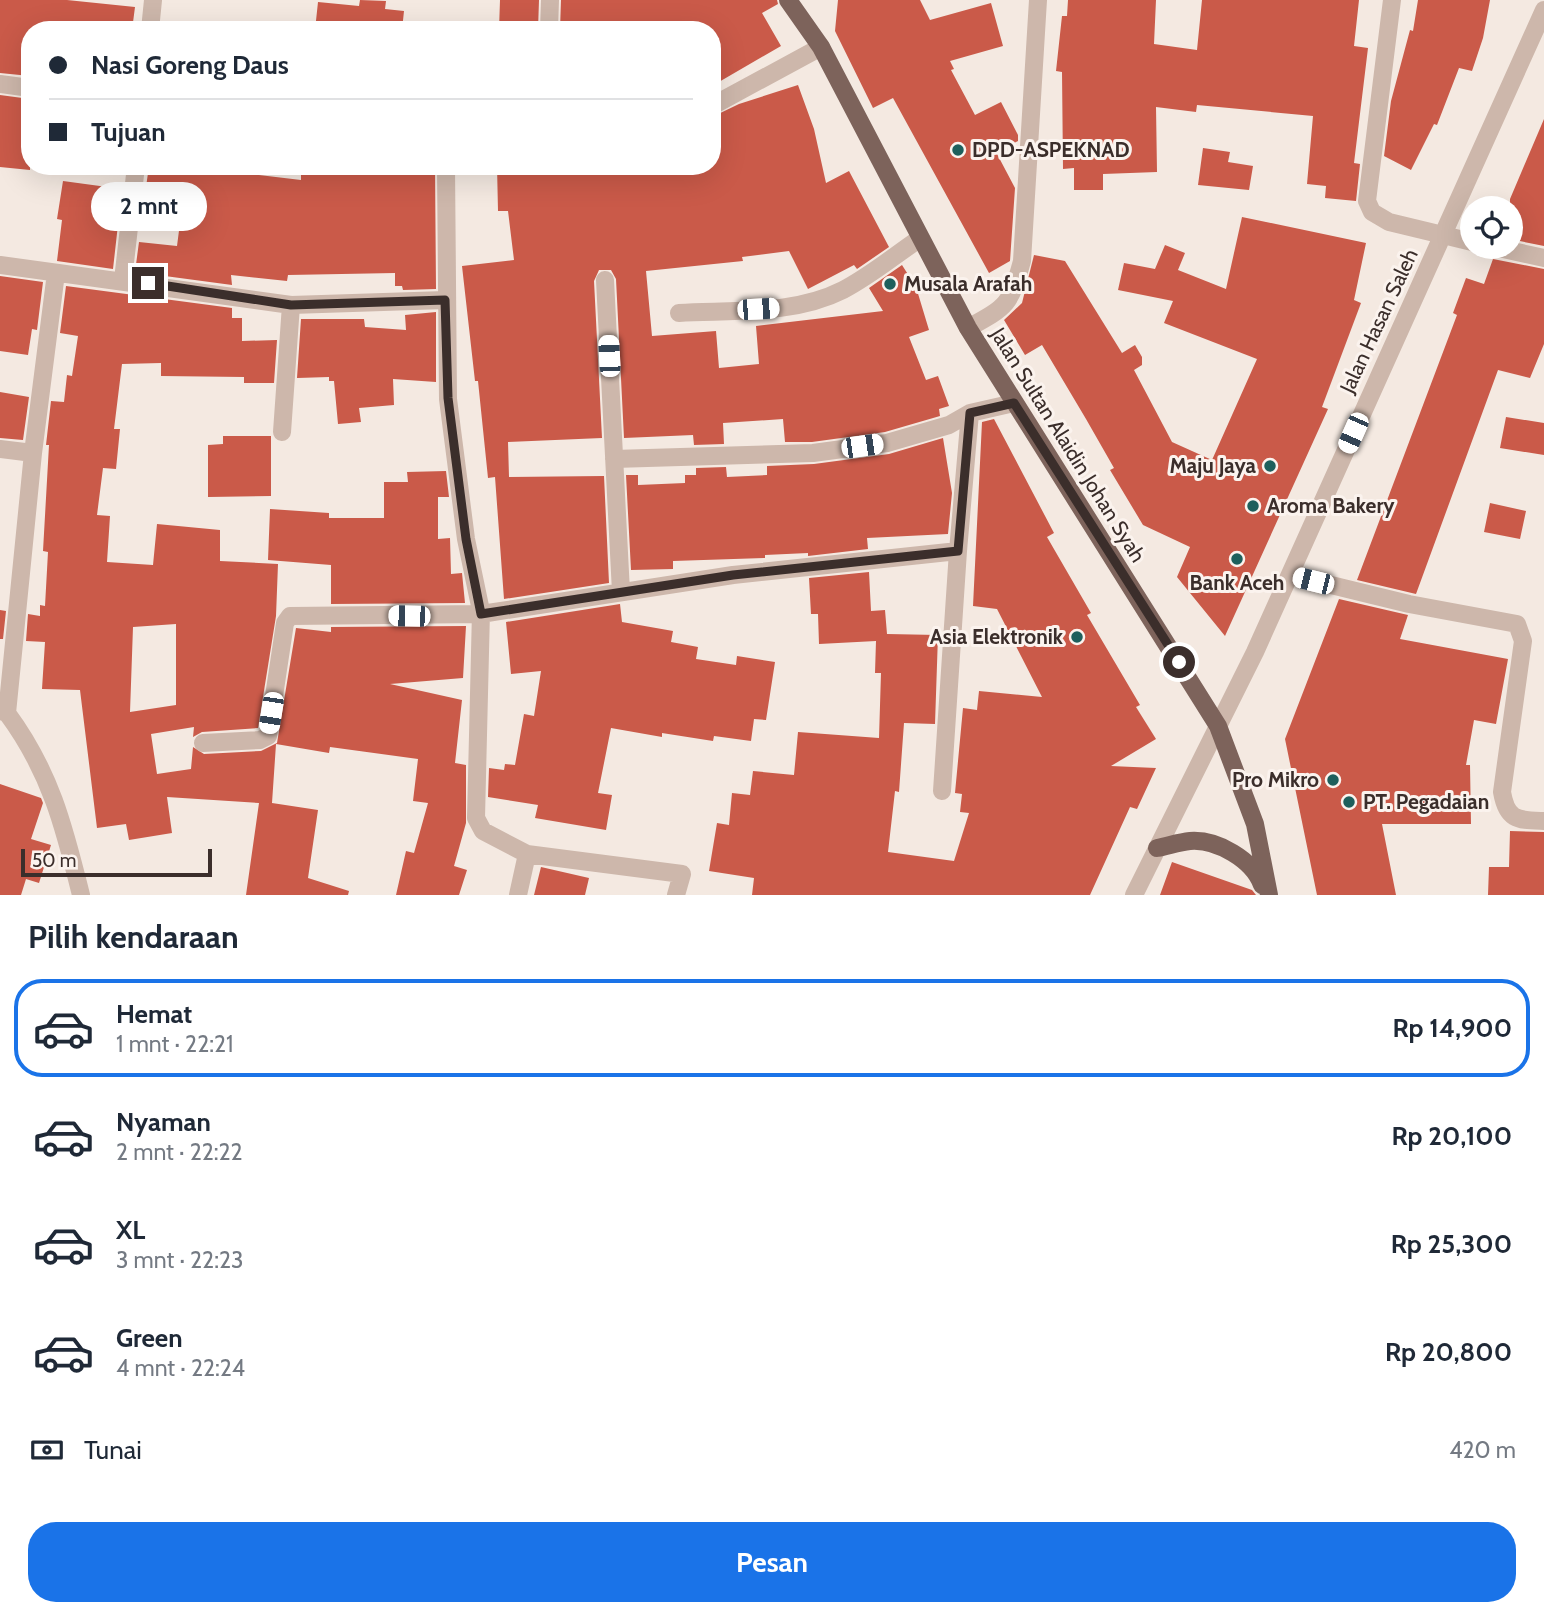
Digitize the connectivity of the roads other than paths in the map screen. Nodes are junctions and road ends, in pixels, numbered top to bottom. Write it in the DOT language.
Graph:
graph roads {
  1 [pos="153,0"];
  2 [pos="550,0"];
  3 [pos="788,0"];
  4 [pos="1038,0"];
  5 [pos="1392,0"];
  6 [pos="1544,10"];
  7 [pos="151,21"];
  8 [pos="550,21"];
  9 [pos="821,47"];
  10 [pos="0,84"];
  11 [pos="21,87"];
  12 [pos="721,101"];
  13 [pos="135,175"];
  14 [pos="446,175"];
  15 [pos="1444,236"];
  16 [pos="919,239"];
  17 [pos="1460,239"];
  18 [pos="1523,253"];
  19 [pos="1544,258"];
  20 [pos="0,265"];
  21 [pos="56,273"];
  22 [pos="123,279"];
  23 [pos="605,280"];
  24 [pos="445,300"];
  25 [pos="291,305"];
  26 [pos="679,313"];
  27 [pos="968,328"];
  28 [pos="1014,403"];
  29 [pos="970,413"];
  30 [pos="282,432"];
  31 [pos="0,449"];
  32 [pos="33,453"];
  33 [pos="614,459"];
  34 [pos="958,551"];
  35 [pos="1290,575"];
  36 [pos="621,592"];
  37 [pos="481,614"];
  38 [pos="4,712"];
  39 [pos="1218,726"];
  40 [pos="203,743"];
  41 [pos="943,791"];
  42 [pos="1544,821"];
  43 [pos="1157,848"];
  44 [pos="527,854"];
  45 [pos="81,895"];
  46 [pos="518,895"];
  47 [pos="676,895"];
  48 [pos="1134,895"];
  49 [pos="1267,895"];
  1 -- 7 [label="street"];
  2 -- 8 [label="street"];
  3 -- 9 [label="main road, Jalan Sultan Alaidin Johan Syah"];
  4 -- 27 [label="street"];
  5 -- 15 [label="street"];
  6 -- 15 [label="street, Jalan Hasan Saleh"];
  9 -- 12 [label="street"];
  9 -- 16 [label="main road, Jalan Sultan Alaidin Johan Syah"];
  10 -- 11 [label="street"];
  13 -- 22 [label="street"];
  14 -- 24 [label="street"];
  15 -- 17 [label="street"];
  15 -- 35 [label="street, Jalan Hasan Saleh"];
  16 -- 26 [label="street"];
  16 -- 27 [label="main road, Jalan Sultan Alaidin Johan Syah"];
  18 -- 19 [label="street"];
  20 -- 21 [label="street"];
  21 -- 22 [label="street"];
  21 -- 32 [label="street"];
  22 -- 25 [label="street"];
  23 -- 33 [label="street"];
  24 -- 25 [label="street"];
  24 -- 37 [label="street"];
  25 -- 30 [label="street"];
  27 -- 28 [label="main road, Jalan Sultan Alaidin Johan Syah"];
  28 -- 29 [label="street"];
  28 -- 39 [label="main road, Jalan Sultan Alaidin Johan Syah"];
  29 -- 33 [label="street"];
  29 -- 34 [label="street"];
  31 -- 32 [label="street"];
  32 -- 38 [label="street"];
  33 -- 36 [label="street"];
  34 -- 36 [label="street"];
  34 -- 41 [label="street"];
  35 -- 39 [label="street, Jalan Hasan Saleh"];
  35 -- 42 [label="street"];
  36 -- 37 [label="street"];
  37 -- 40 [label="street"];
  37 -- 44 [label="street"];
  38 -- 45 [label="street"];
  39 -- 43 [label="street, Jalan Hasan Saleh"];
  39 -- 49 [label="main road, Jalan Sultan Alaidin Johan Syah"];
  43 -- 48 [label="street, Jalan Hasan Saleh"];
  43 -- 49 [label="main road"];
  44 -- 46 [label="street"];
  44 -- 47 [label="street"];
}
